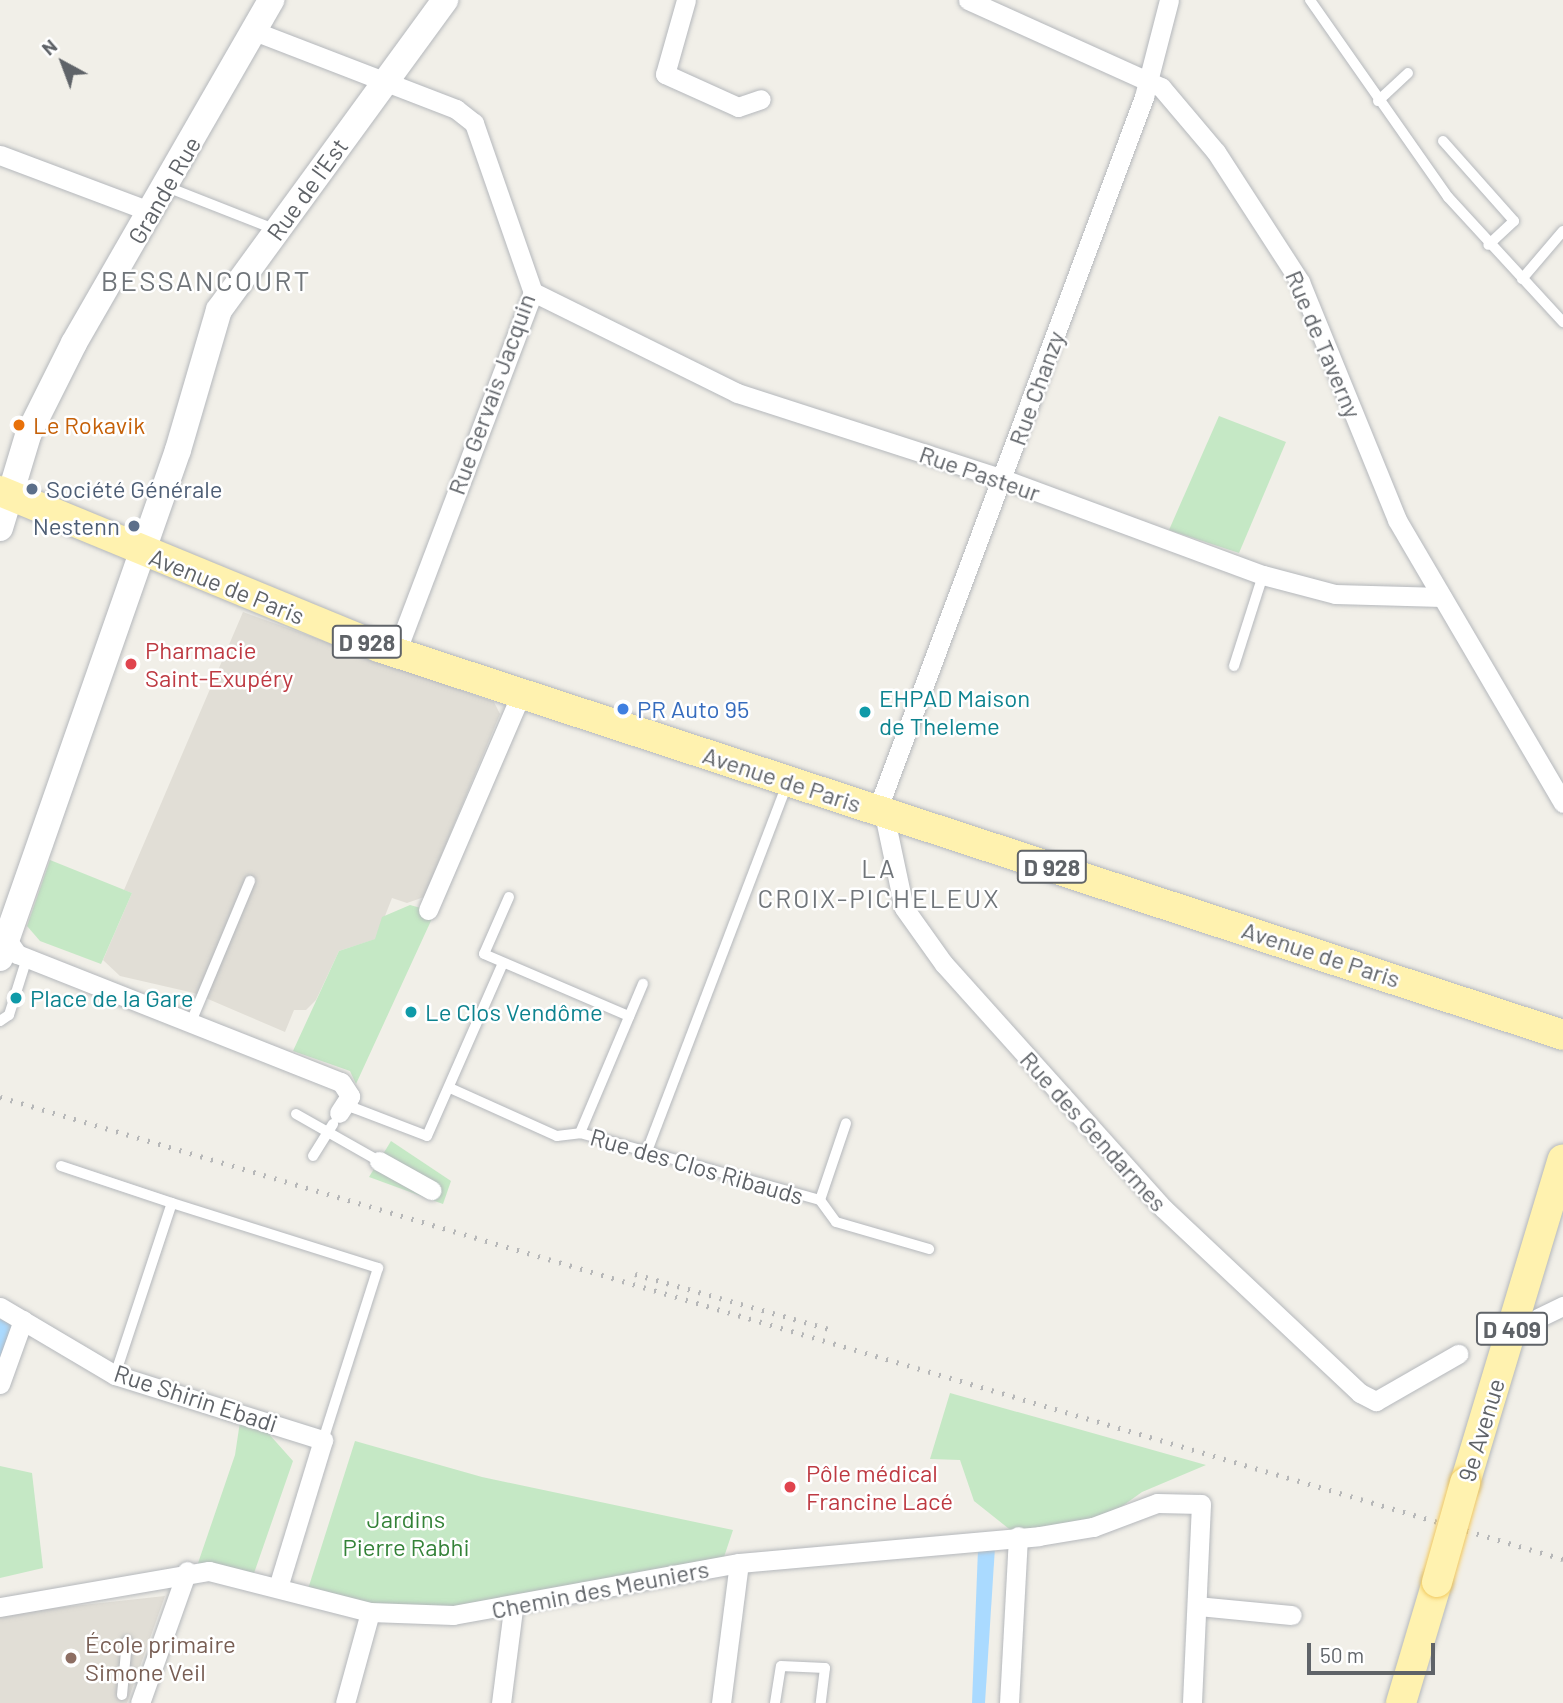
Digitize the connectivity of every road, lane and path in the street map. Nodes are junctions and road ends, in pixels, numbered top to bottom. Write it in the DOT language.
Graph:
graph roads {
  1 [pos="271,0"];
  2 [pos="444,0"];
  3 [pos="686,0"];
  4 [pos="968,0"];
  5 [pos="1169,0"];
  6 [pos="1310,0"];
  7 [pos="254,31"];
  8 [pos="1408,73"];
  9 [pos="1149,82"];
  10 [pos="391,84"];
  11 [pos="761,99"];
  12 [pos="1378,100"];
  13 [pos="1443,141"];
  14 [pos="0,155"];
  15 [pos="166,187"];
  16 [pos="152,212"];
  17 [pos="277,231"];
  18 [pos="1563,231"];
  19 [pos="1489,245"];
  20 [pos="1522,279"];
  21 [pos="533,292"];
  22 [pos="1563,322"];
  23 [pos="1003,480"];
  24 [pos="5,494"];
  25 [pos="0,528"];
  26 [pos="140,550"];
  27 [pos="1263,575"];
  28 [pos="1442,597"];
  29 [pos="396,652"];
  30 [pos="1234,666"];
  31 [pos="516,705"];
  32 [pos="788,781"];
  33 [pos="1563,803"];
  34 [pos="884,812"];
  35 [pos="250,881"];
  36 [pos="509,897"];
  37 [pos="428,910"];
  38 [pos="12,952"];
  39 [pos="503,963"];
  40 [pos="643,984"];
  41 [pos="629,1016"];
  42 [pos="0,1021"];
  43 [pos="191,1022"];
  44 [pos="1563,1035"];
  45 [pos="450,1088"];
  46 [pos="341,1098"];
  47 [pos="296,1114"];
  48 [pos="846,1123"];
  49 [pos="580,1133"];
  50 [pos="647,1151"];
  51 [pos="313,1156"];
  52 [pos="1563,1159"];
  53 [pos="379,1161"];
  54 [pos="61,1166"];
  55 [pos="432,1190"];
  56 [pos="820,1200"];
  57 [pos="172,1203"];
  58 [pos="929,1249"];
  59 [pos="1563,1306"];
  60 [pos="0,1307"];
  61 [pos="1538,1318"];
  62 [pos="23,1320"];
  63 [pos="1458,1354"];
  64 [pos="115,1375"];
  65 [pos="0,1384"];
  66 [pos="323,1440"];
  67 [pos="1018,1536"];
  68 [pos="739,1563"];
  69 [pos="187,1571"];
  70 [pos="278,1587"];
  71 [pos="0,1606"];
  72 [pos="1198,1606"];
  73 [pos="513,1609"];
  74 [pos="370,1612"];
  75 [pos="1292,1615"];
  76 [pos="127,1640"];
  77 [pos="124,1671"];
  78 [pos="148,1681"];
  79 [pos="131,1699"];
  80 [pos="345,1703"];
  81 [pos="501,1703"];
  82 [pos="721,1703"];
  83 [pos="775,1703"];
  84 [pos="821,1703"];
  85 [pos="1009,1703"];
  86 [pos="1192,1703"];
  87 [pos="1401,1703"];
  1 -- 7 [label="street, Grande Rue"];
  2 -- 10 [label="street, Rue de l'Est"];
  3 -- 11 [label="street"];
  4 -- 9 [label="street, Rue de Taverny"];
  5 -- 9 [label="street, Rue Chanzy"];
  6 -- 12 [label="lane"];
  7 -- 10 [label="street, Rue Gervais Jacquin"];
  7 -- 15 [label="street, Grande Rue"];
  8 -- 12 [label="lane"];
  9 -- 23 [label="street, Rue Chanzy"];
  9 -- 28 [label="street, Rue de Taverny"];
  10 -- 17 [label="street, Rue de l'Est"];
  10 -- 21 [label="street, Rue Gervais Jacquin"];
  12 -- 19 [label="lane"];
  13 -- 19 [label="lane"];
  14 -- 16 [label="street"];
  15 -- 16 [label="street, Grande Rue"];
  15 -- 17 [label="lane"];
  16 -- 24 [label="street, Grande Rue"];
  17 -- 26 [label="street, Rue de l'Est"];
  18 -- 20 [label="lane"];
  19 -- 20 [label="lane"];
  20 -- 22 [label="lane"];
  21 -- 23 [label="street, Rue Pasteur"];
  21 -- 29 [label="street, Rue Gervais Jacquin"];
  23 -- 27 [label="street, Rue Pasteur"];
  23 -- 34 [label="street, Rue Chanzy"];
  24 -- 25 [label="street, Grande Rue"];
  24 -- 26 [label="main road, Avenue de Paris / D 928"];
  26 -- 29 [label="main road, Avenue de Paris / D 928"];
  26 -- 38 [label="street, Rue de l'Est"];
  27 -- 28 [label="street, Rue Pasteur"];
  27 -- 30 [label="lane"];
  28 -- 33 [label="street, Rue de Taverny"];
  29 -- 31 [label="main road, Avenue de Paris / D 928"];
  31 -- 32 [label="main road, Avenue de Paris / D 928"];
  31 -- 37 [label="street"];
  32 -- 34 [label="main road, Avenue de Paris / D 928"];
  32 -- 50 [label="lane"];
  34 -- 44 [label="main road, Avenue de Paris / D 928"];
  34 -- 63 [label="street, Rue des Gendarmes"];
  35 -- 43 [label="lane"];
  36 -- 39 [label="lane"];
  38 -- 42 [label="lane"];
  38 -- 43 [label="street"];
  39 -- 41 [label="lane"];
  39 -- 45 [label="lane"];
  40 -- 41 [label="lane"];
  41 -- 49 [label="lane"];
  43 -- 46 [label="street"];
  45 -- 46 [label="lane"];
  45 -- 49 [label="lane, Rue des Clos Ribauds"];
  46 -- 47 [label="lane"];
  46 -- 51 [label="lane"];
  46 -- 53 [label="lane"];
  48 -- 56 [label="lane, Rue des Clos Ribauds"];
  49 -- 50 [label="lane, Rue des Clos Ribauds"];
  50 -- 56 [label="lane, Rue des Clos Ribauds"];
  52 -- 87 [label="main road, 9e Avenue / D 409, bridge"];
  53 -- 55 [label="street"];
  54 -- 57 [label="lane"];
  56 -- 58 [label="lane, Rue des Clos Ribauds"];
  57 -- 64 [label="lane"];
  57 -- 66 [label="lane"];
  59 -- 61 [label="street"];
  60 -- 62 [label="street, Rue Shirin Ebadi"];
  62 -- 64 [label="street, Rue Shirin Ebadi"];
  62 -- 65 [label="street"];
  64 -- 66 [label="street, Rue Shirin Ebadi"];
  66 -- 70 [label="street"];
  67 -- 68 [label="street, Chemin des Meuniers"];
  67 -- 72 [label="street, Chemin des Meuniers"];
  67 -- 85 [label="street"];
  68 -- 73 [label="street, Chemin des Meuniers"];
  68 -- 82 [label="street"];
  69 -- 70 [label="street, Chemin des Meuniers"];
  69 -- 71 [label="street, Chemin des Meuniers"];
  69 -- 78 [label="street"];
  70 -- 74 [label="street, Chemin des Meuniers"];
  72 -- 75 [label="street"];
  72 -- 86 [label="street"];
  73 -- 74 [label="street, Chemin des Meuniers"];
  73 -- 81 [label="street"];
  74 -- 80 [label="street"];
  76 -- 77 [label="lane"];
  77 -- 78 [label="lane"];
  77 -- 79 [label="lane"];
  78 -- 79 [label="street"];
  83 -- 84 [label="lane"];
}
